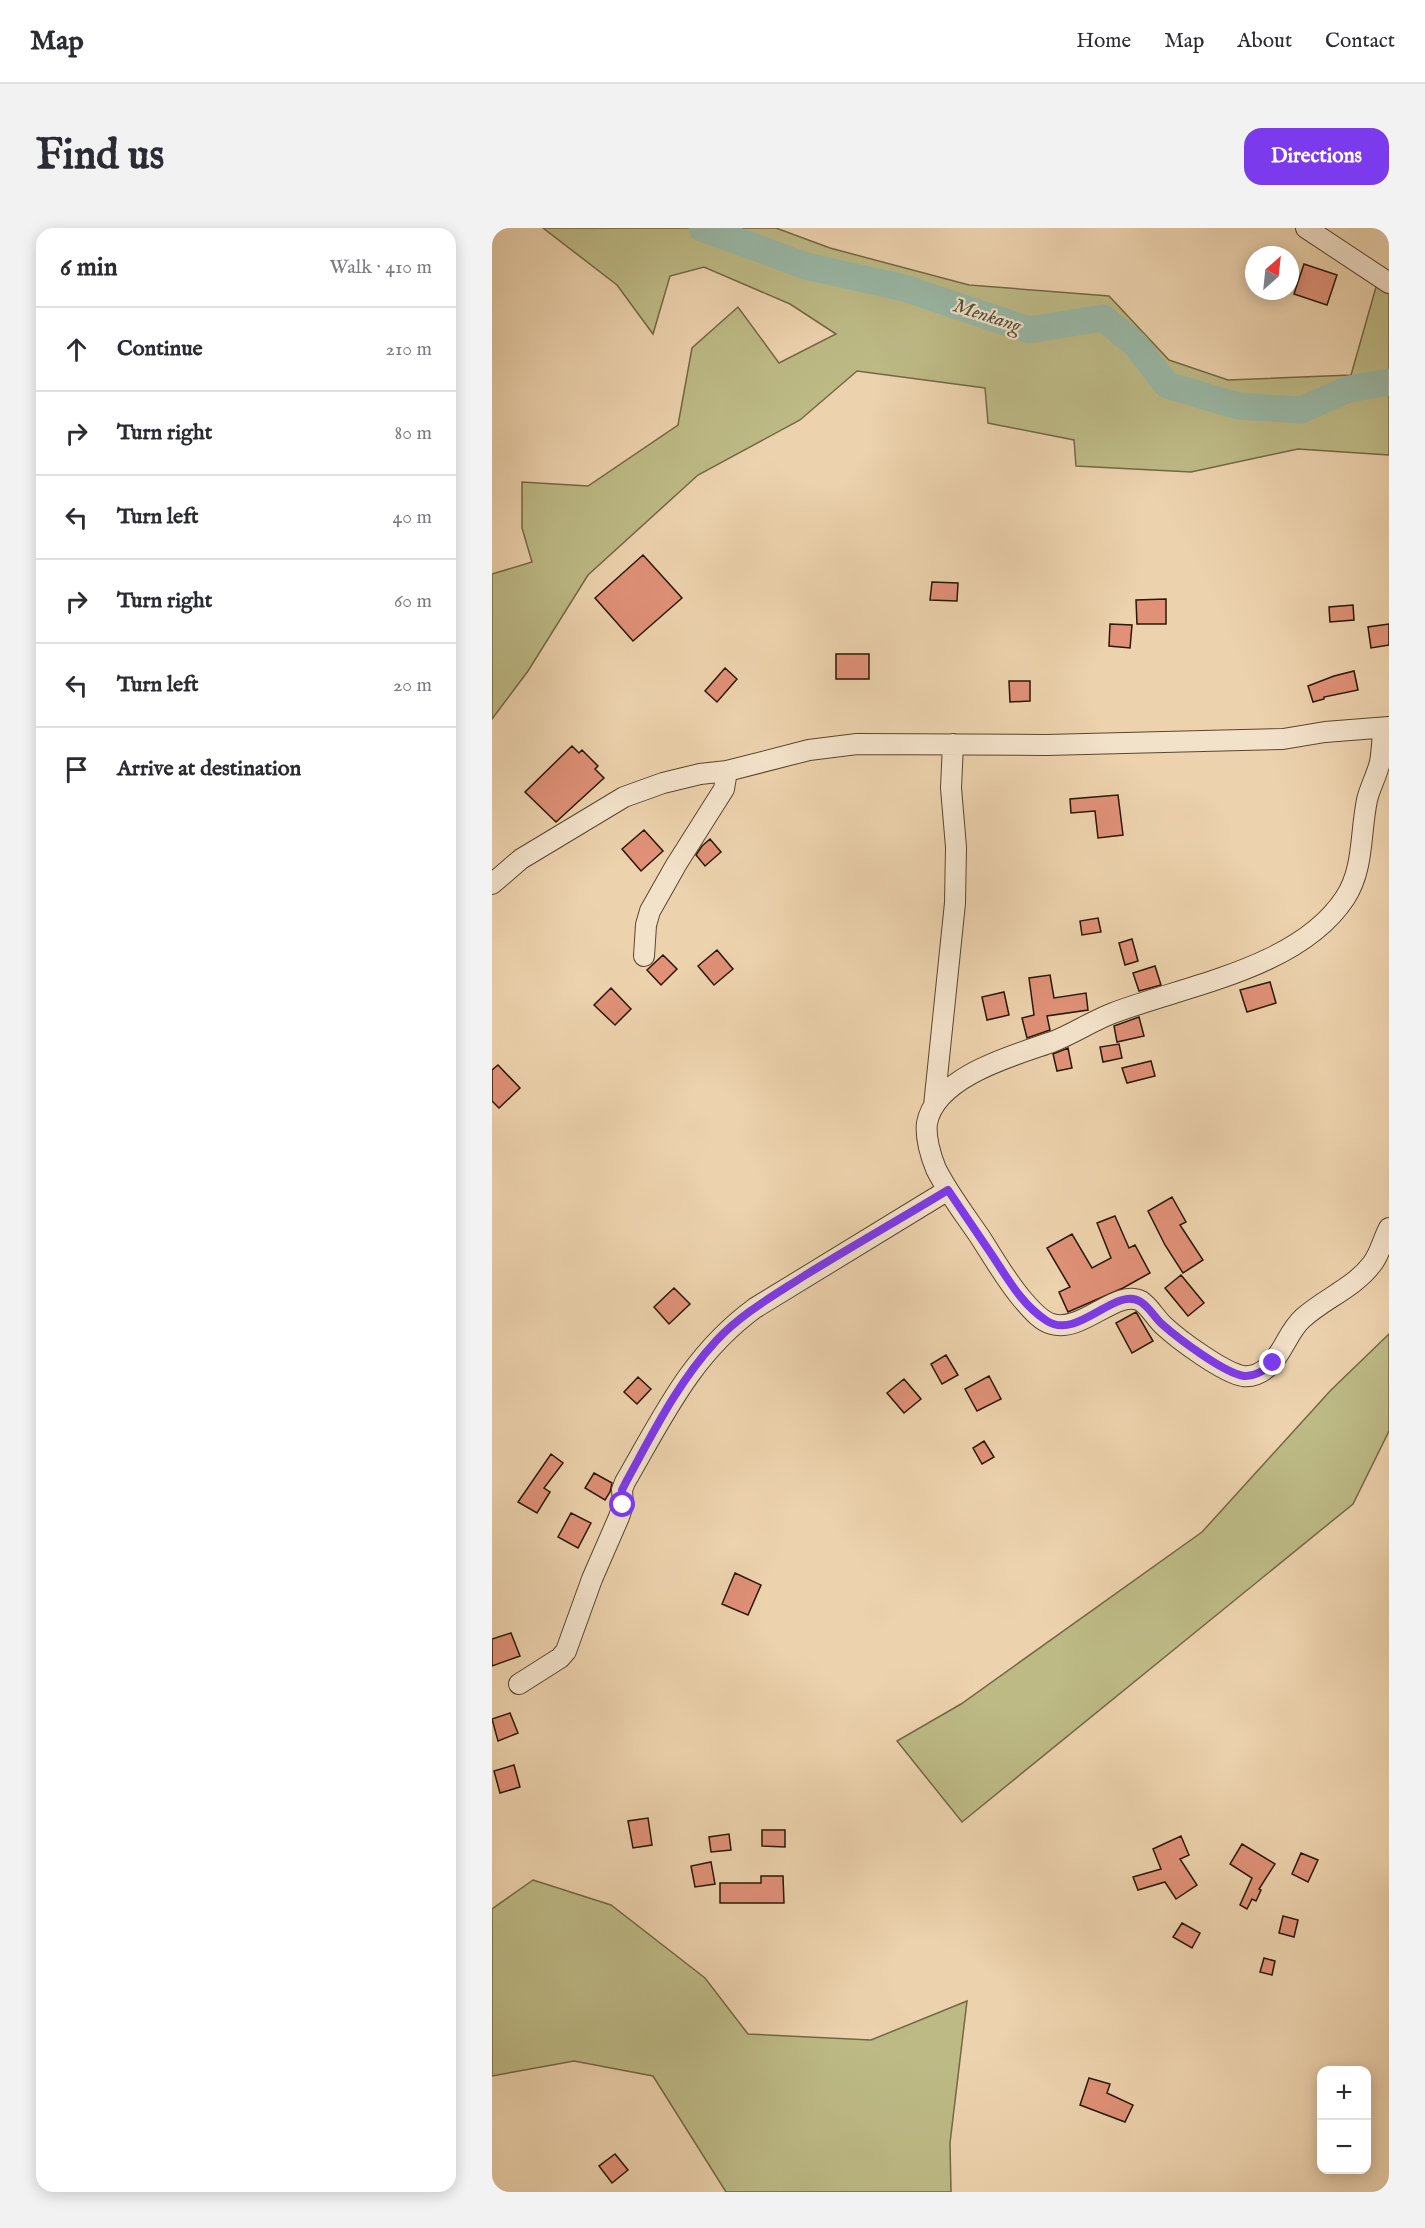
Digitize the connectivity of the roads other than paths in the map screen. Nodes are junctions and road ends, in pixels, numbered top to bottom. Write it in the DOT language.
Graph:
graph roads {
  1 [pos="1306,228"];
  2 [pos="1389,283"];
  3 [pos="1386,728"];
  4 [pos="953,744"];
  5 [pos="727,771"];
  6 [pos="492,884"];
  7 [pos="644,956"];
  8 [pos="934,1106"];
  9 [pos="948,1190"];
  10 [pos="1389,1228"];
  11 [pos="519,1684"];
  1 -- 2 [label="street"];
  3 -- 4 [label="street"];
  3 -- 8 [label="street"];
  4 -- 5 [label="street"];
  4 -- 8 [label="street"];
  5 -- 6 [label="street"];
  5 -- 7 [label="street"];
  8 -- 9 [label="street"];
  9 -- 10 [label="street"];
  9 -- 11 [label="street"];
}
